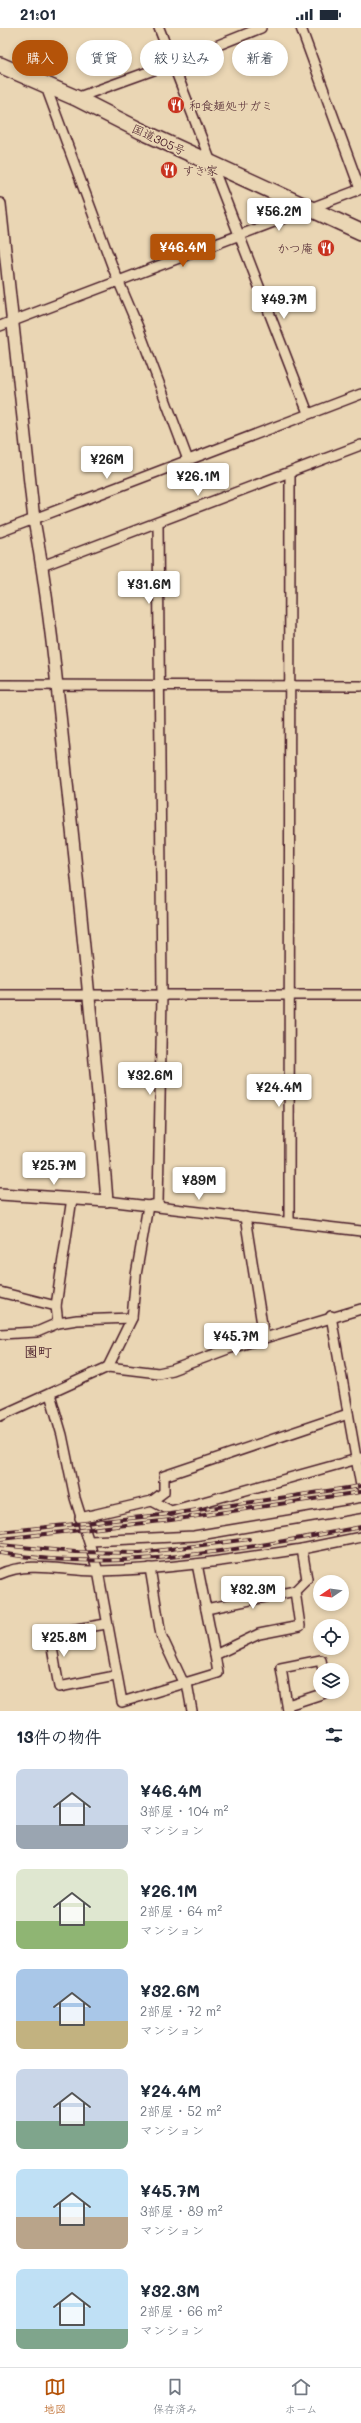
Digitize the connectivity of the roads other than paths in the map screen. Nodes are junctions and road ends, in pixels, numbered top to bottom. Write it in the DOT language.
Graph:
graph roads {
  1 [pos="159,28"];
  2 [pos="261,28"];
  3 [pos="300,28"];
  4 [pos="164,40"];
  5 [pos="224,43"];
  6 [pos="0,65"];
  7 [pos="140,75"];
  8 [pos="178,76"];
  9 [pos="46,87"];
  10 [pos="76,98"];
  11 [pos="212,163"];
  12 [pos="360,189"];
  13 [pos="0,204"];
  14 [pos="310,210"];
  15 [pos="361,232"];
  16 [pos="240,234"];
  17 [pos="2,239"];
  18 [pos="118,282"];
  19 [pos="13,321"];
  20 [pos="0,326"];
  21 [pos="361,394"];
  22 [pos="308,413"];
  23 [pos="361,445"];
  24 [pos="188,460"];
  25 [pos="290,474"];
  26 [pos="34,520"];
  27 [pos="158,524"];
  28 [pos="0,532"];
  29 [pos="42,566"];
  30 [pos="0,685"];
  31 [pos="57,685"];
  32 [pos="161,686"];
  33 [pos="289,686"];
  34 [pos="361,686"];
  35 [pos="0,995"];
  36 [pos="90,995"];
  37 [pos="162,995"];
  38 [pos="289,995"];
  39 [pos="361,995"];
  40 [pos="0,1194"];
  41 [pos="72,1198"];
  42 [pos="107,1201"];
  43 [pos="148,1206"];
  44 [pos="245,1217"];
  45 [pos="289,1222"];
  46 [pos="361,1231"];
  47 [pos="0,1292"];
  48 [pos="56,1306"];
  49 [pos="361,1309"];
  50 [pos="331,1316"];
  51 [pos="132,1318"];
  52 [pos="58,1322"];
  53 [pos="0,1334"];
  54 [pos="264,1337"];
  55 [pos="108,1367"];
  56 [pos="50,1394"];
  57 [pos="348,1414"];
  58 [pos="0,1416"];
  59 [pos="358,1458"];
  60 [pos="361,1486"];
  61 [pos="152,1501"];
  62 [pos="361,1508"];
  63 [pos="80,1518"];
  64 [pos="361,1536"];
  65 [pos="90,1541"];
  66 [pos="302,1549"];
  67 [pos="197,1564"];
  68 [pos="150,1568"];
  69 [pos="98,1571"];
  70 [pos="0,1574"];
  71 [pos="295,1592"];
  72 [pos="206,1609"];
  73 [pos="106,1624"];
  74 [pos="215,1655"];
  75 [pos="322,1663"];
  76 [pos="115,1676"];
  77 [pos="187,1683"];
  78 [pos="313,1698"];
  79 [pos="288,1708"];
  80 [pos="192,1711"];
  1 -- 4 [label="street"];
  2 -- 5 [label="street"];
  3 -- 12 [label="street"];
  6 -- 9 [label="highway, 国道305号"];
  7 -- 10 [label="street"];
  8 -- 11 [label="street"];
  9 -- 10 [label="highway, 国道305号"];
  9 -- 18 [label="street"];
  10 -- 11 [label="highway, 国道305号"];
  11 -- 14 [label="highway, 国道305号"];
  11 -- 16 [label="street"];
  12 -- 14 [label="street"];
  13 -- 17 [label="street"];
  14 -- 15 [label="highway, 国道305号"];
  14 -- 16 [label="street"];
  16 -- 18 [label="street"];
  16 -- 22 [label="street"];
  17 -- 19 [label="street"];
  18 -- 19 [label="street"];
  18 -- 24 [label="street"];
  19 -- 20 [label="street"];
  19 -- 26 [label="street"];
  21 -- 22 [label="street"];
  22 -- 24 [label="street"];
  23 -- 25 [label="street"];
  24 -- 26 [label="street"];
  25 -- 27 [label="street"];
  25 -- 33 [label="street"];
  26 -- 28 [label="street"];
  26 -- 29 [label="street"];
  27 -- 29 [label="street"];
  27 -- 32 [label="street"];
  29 -- 31 [label="street"];
  30 -- 31 [label="street"];
  31 -- 32 [label="street"];
  31 -- 36 [label="street"];
  32 -- 33 [label="street"];
  32 -- 37 [label="street"];
  33 -- 34 [label="street"];
  33 -- 38 [label="street"];
  35 -- 36 [label="street"];
  36 -- 37 [label="street"];
  36 -- 42 [label="street"];
  37 -- 38 [label="street"];
  37 -- 43 [label="street"];
  38 -- 39 [label="street"];
  38 -- 45 [label="street"];
  40 -- 41 [label="street"];
  41 -- 42 [label="street"];
  41 -- 48 [label="street"];
  42 -- 43 [label="street"];
  43 -- 44 [label="street"];
  43 -- 51 [label="street"];
  44 -- 45 [label="street"];
  44 -- 54 [label="street"];
  45 -- 46 [label="street"];
  47 -- 48 [label="street"];
  48 -- 52 [label="street"];
  49 -- 50 [label="street"];
  50 -- 54 [label="street"];
  50 -- 57 [label="street"];
  51 -- 52 [label="street"];
  51 -- 55 [label="street"];
  52 -- 53 [label="street"];
  54 -- 55 [label="street"];
  55 -- 56 [label="street"];
  56 -- 58 [label="street"];
  56 -- 63 [label="street"];
  57 -- 59 [label="street"];
  57 -- 61 [label="street"];
  59 -- 60 [label="street"];
  59 -- 61 [label="street"];
  61 -- 63 [label="street"];
  62 -- 65 [label="street"];
  63 -- 65 [label="street"];
  64 -- 66 [label="street"];
  65 -- 69 [label="street"];
  66 -- 67 [label="street"];
  66 -- 71 [label="street"];
  67 -- 68 [label="street"];
  67 -- 72 [label="street"];
  68 -- 69 [label="street"];
  68 -- 77 [label="street"];
  69 -- 70 [label="street"];
  69 -- 73 [label="street"];
  71 -- 72 [label="street"];
  71 -- 74 [label="street"];
  72 -- 74 [label="street"];
  73 -- 76 [label="street"];
  73 -- 76 [label="street"];
  74 -- 77 [label="street"];
  75 -- 79 [label="street"];
  76 -- 77 [label="street"];
  77 -- 80 [label="street"];
  78 -- 79 [label="street"];
}
